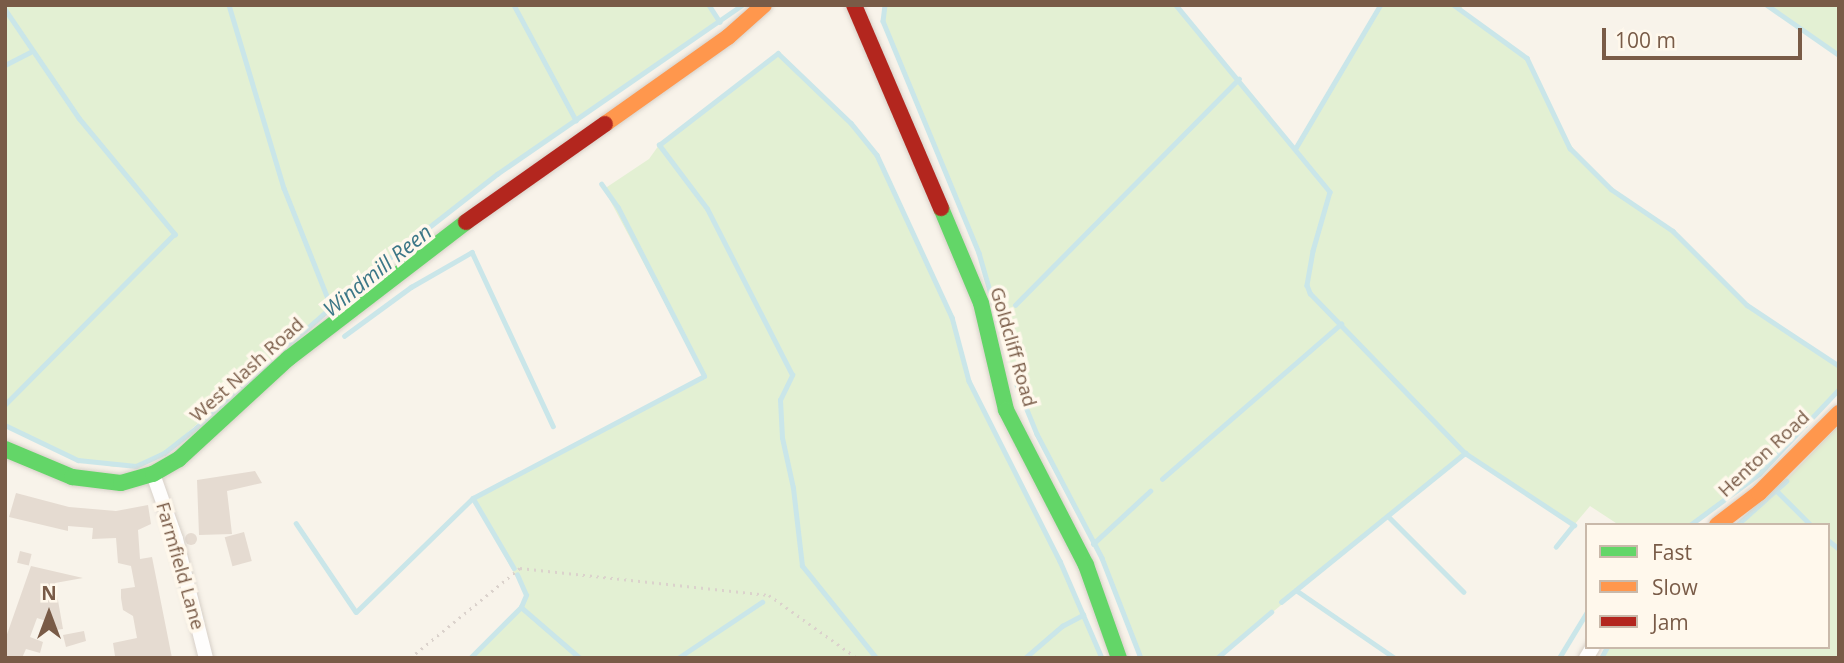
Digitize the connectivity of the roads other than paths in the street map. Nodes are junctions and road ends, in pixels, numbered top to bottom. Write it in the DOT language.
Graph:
graph roads {
  1 [pos="764,5"];
  2 [pos="855,5"];
  3 [pos="1839,413"];
  4 [pos="5,449"];
  5 [pos="153,474"];
  6 [pos="1720,523"];
  7 [pos="206,658"];
  8 [pos="1119,658"];
  1 -- 5 [label="street, West Nash Road"];
  2 -- 8 [label="street, Goldcliff Road"];
  3 -- 6 [label="street, Henton Road"];
  4 -- 5 [label="street, West Nash Road"];
  5 -- 7 [label="street, Farmfield Lane"];
}
